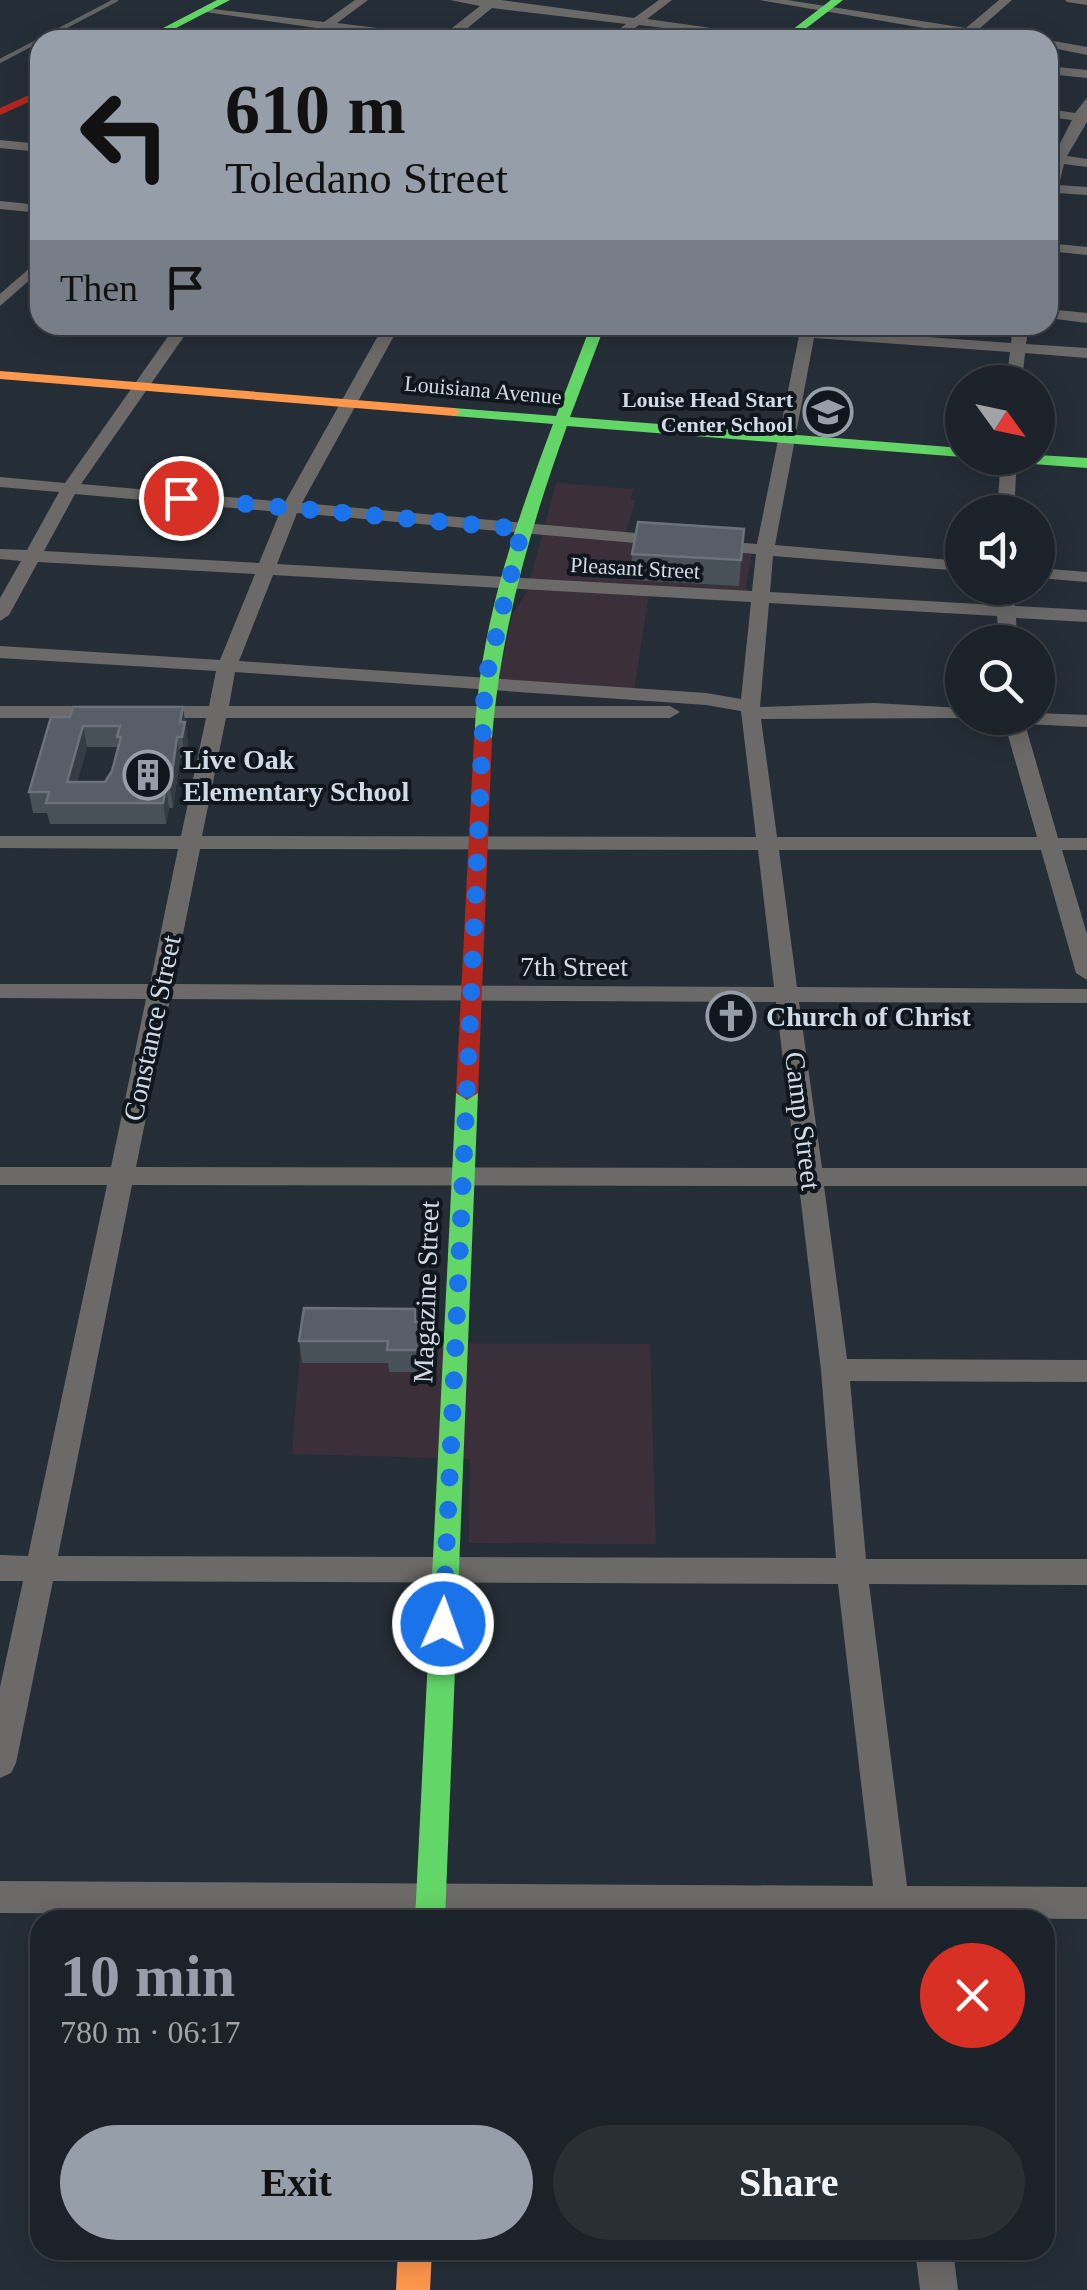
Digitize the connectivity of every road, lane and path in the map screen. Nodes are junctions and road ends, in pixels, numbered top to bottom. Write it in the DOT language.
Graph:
graph roads {
  1 [pos="225,0"];
  2 [pos="362,0"];
  3 [pos="456,0"];
  4 [pos="666,0"];
  5 [pos="765,0"];
  6 [pos="1006,0"];
  7 [pos="1071,0"];
  8 [pos="492,2"];
  9 [pos="1087,2"];
  10 [pos="832,5"];
  11 [pos="204,11"];
  12 [pos="633,21"];
  13 [pos="327,26"];
  14 [pos="165,30"];
  15 [pos="321,30"];
  16 [pos="361,30"];
  17 [pos="457,30"];
  18 [pos="623,30"];
  19 [pos="705,30"];
  20 [pos="798,30"];
  21 [pos="938,30"];
  22 [pos="970,30"];
  23 [pos="1058,46"];
  24 [pos="1087,51"];
  25 [pos="1058,71"];
  26 [pos="1087,74"];
  27 [pos="30,98"];
  28 [pos="1087,102"];
  29 [pos="0,112"];
  30 [pos="1082,118"];
  31 [pos="0,144"];
  32 [pos="30,147"];
  33 [pos="1058,152"];
  34 [pos="1058,160"];
  35 [pos="1087,163"];
  36 [pos="1087,192"];
  37 [pos="1058,193"];
  38 [pos="0,204"];
  39 [pos="30,208"];
  40 [pos="1058,248"];
  41 [pos="1087,251"];
  42 [pos="0,272"];
  43 [pos="30,275"];
  44 [pos="30,277"];
  45 [pos="0,302"];
  46 [pos="1058,315"];
  47 [pos="1087,318"];
  48 [pos="177,335"];
  49 [pos="387,335"];
  50 [pos="594,335"];
  51 [pos="807,335"];
  52 [pos="874,335"];
  53 [pos="1019,335"];
  54 [pos="1016,348"];
  55 [pos="1087,353"];
  56 [pos="0,364"];
  57 [pos="1015,365"];
  58 [pos="0,375"];
  59 [pos="143,381"];
  60 [pos="352,398"];
  61 [pos="564,416"];
  62 [pos="787,433"];
  63 [pos="945,440"];
  64 [pos="1055,449"];
  65 [pos="945,451"];
  66 [pos="1087,452"];
  67 [pos="1055,461"];
  68 [pos="1087,463"];
  69 [pos="0,482"];
  70 [pos="70,488"];
  71 [pos="292,507"];
  72 [pos="522,529"];
  73 [pos="764,550"];
  74 [pos="0,554"];
  75 [pos="31,556"];
  76 [pos="945,565"];
  77 [pos="266,569"];
  78 [pos="1055,574"];
  79 [pos="1087,577"];
  80 [pos="506,583"];
  81 [pos="758,598"];
  82 [pos="1005,605"];
  83 [pos="1006,612"];
  84 [pos="0,615"];
  85 [pos="1087,616"];
  86 [pos="1007,625"];
  87 [pos="0,652"];
  88 [pos="227,666"];
  89 [pos="485,682"];
  90 [pos="750,706"];
  91 [pos="484,711"];
  92 [pos="0,712"];
  93 [pos="216,713"];
  94 [pos="945,713"];
  95 [pos="1055,719"];
  96 [pos="1087,721"];
  97 [pos="1018,735"];
  98 [pos="190,841"];
  99 [pos="479,841"];
  100 [pos="767,841"];
  101 [pos="0,842"];
  102 [pos="1052,844"];
  103 [pos="1087,844"];
  104 [pos="1087,973"];
  105 [pos="0,991"];
  106 [pos="161,992"];
  107 [pos="470,996"];
  108 [pos="1087,996"];
  109 [pos="788,997"];
  110 [pos="0,1176"];
  111 [pos="120,1176"];
  112 [pos="461,1176"];
  113 [pos="810,1176"];
  114 [pos="1087,1177"];
  115 [pos="835,1370"];
  116 [pos="1087,1370"];
  117 [pos="0,1568"];
  118 [pos="40,1568"];
  119 [pos="445,1569"];
  120 [pos="852,1571"];
  121 [pos="1087,1572"];
  122 [pos="0,1762"];
  123 [pos="0,1897"];
  124 [pos="1087,1903"];
  125 [pos="430,1909"];
  126 [pos="584,1910"];
  127 [pos="893,1910"];
  128 [pos="936,1910"];
  129 [pos="414,2260"];
  130 [pos="935,2260"];
  131 [pos="413,2290"];
  132 [pos="939,2290"];
  1 -- 11 [label="street"];
  2 -- 13 [label="street"];
  3 -- 8 [label="street"];
  4 -- 12 [label="street"];
  5 -- 10 [label="street"];
  6 -- 22 [label="street"];
  7 -- 9 [label="street"];
  8 -- 12 [label="street"];
  8 -- 17 [label="street"];
  10 -- 20 [label="street"];
  10 -- 21 [label="street"];
  11 -- 13 [label="street"];
  11 -- 14 [label="street"];
  12 -- 18 [label="street"];
  12 -- 19 [label="street"];
  13 -- 15 [label="street"];
  13 -- 16 [label="street"];
  23 -- 24 [label="street"];
  25 -- 26 [label="street"];
  27 -- 29 [label="street"];
  28 -- 30 [label="street"];
  30 -- 33 [label="street"];
  31 -- 32 [label="street"];
  34 -- 35 [label="street"];
  36 -- 37 [label="street"];
  38 -- 39 [label="street"];
  40 -- 41 [label="street"];
  42 -- 43 [label="street"];
  44 -- 45 [label="street"];
  46 -- 47 [label="street"];
  48 -- 59 [label="street"];
  49 -- 60 [label="street, Constance Street"];
  50 -- 61 [label="street, Magazine Street"];
  51 -- 62 [label="street, Camp Street"];
  52 -- 54 [label="street"];
  53 -- 54 [label="street"];
  54 -- 55 [label="street"];
  54 -- 57 [label="street"];
  56 -- 59 [label="street, Louisiana Avenue"];
  58 -- 59 [label="street, Louisiana Avenue"];
  59 -- 60 [label="street, Louisiana Avenue"];
  59 -- 70 [label="street"];
  60 -- 61 [label="street, Louisiana Avenue"];
  60 -- 71 [label="street, Constance Street"];
  61 -- 62 [label="street, Louisiana Avenue"];
  61 -- 72 [label="street, Magazine Street"];
  62 -- 63 [label="street, Louisiana Avenue"];
  62 -- 65 [label="street, Louisiana Avenue"];
  62 -- 73 [label="street, Camp Street"];
  64 -- 66 [label="street"];
  67 -- 68 [label="street"];
  69 -- 70 [label="street"];
  70 -- 71 [label="street"];
  70 -- 75 [label="street"];
  71 -- 72 [label="street"];
  71 -- 77 [label="street, Constance Street"];
  72 -- 73 [label="street"];
  72 -- 80 [label="street, Magazine Street"];
  73 -- 76 [label="street"];
  73 -- 81 [label="street, Camp Street"];
  74 -- 75 [label="street, Pleasant Street"];
  75 -- 77 [label="street, Pleasant Street"];
  75 -- 84 [label="street"];
  77 -- 80 [label="street, Pleasant Street"];
  77 -- 88 [label="street, Constance Street"];
  78 -- 79 [label="street"];
  80 -- 81 [label="street, Pleasant Street"];
  80 -- 89 [label="street, Magazine Street"];
  81 -- 83 [label="street, Pleasant Street"];
  81 -- 90 [label="street, Camp Street"];
  82 -- 83 [label="street"];
  83 -- 85 [label="street, Pleasant Street"];
  83 -- 86 [label="street"];
  87 -- 88 [label="street"];
  88 -- 89 [label="street"];
  88 -- 93 [label="street, Constance Street"];
  89 -- 90 [label="street"];
  89 -- 91 [label="street, Magazine Street"];
  90 -- 91 [label="street"];
  90 -- 94 [label="street"];
  90 -- 100 [label="street, Camp Street"];
  91 -- 93 [label="street"];
  91 -- 99 [label="street, Magazine Street"];
  92 -- 93 [label="street"];
  93 -- 98 [label="street, Constance Street"];
  95 -- 96 [label="street"];
  97 -- 102 [label="street"];
  98 -- 99 [label="street"];
  98 -- 101 [label="street"];
  98 -- 106 [label="street, Constance Street"];
  99 -- 100 [label="street"];
  99 -- 107 [label="street, Magazine Street"];
  100 -- 102 [label="street"];
  100 -- 109 [label="street, Camp Street"];
  102 -- 103 [label="street"];
  102 -- 104 [label="street"];
  105 -- 106 [label="street, 7th Street"];
  106 -- 107 [label="street, 7th Street"];
  106 -- 111 [label="street, Constance Street"];
  107 -- 109 [label="street, 7th Street"];
  107 -- 112 [label="street, Magazine Street"];
  108 -- 109 [label="street, 7th Street"];
  109 -- 113 [label="street, Camp Street"];
  110 -- 111 [label="street"];
  111 -- 112 [label="street"];
  111 -- 118 [label="street, Constance Street"];
  112 -- 113 [label="street"];
  112 -- 119 [label="street, Magazine Street"];
  113 -- 114 [label="street"];
  113 -- 115 [label="street, Camp Street"];
  115 -- 116 [label="street"];
  115 -- 120 [label="street, Camp Street"];
  117 -- 118 [label="street"];
  118 -- 119 [label="street"];
  118 -- 122 [label="street, Constance Street"];
  119 -- 120 [label="street"];
  119 -- 125 [label="street, Magazine Street"];
  120 -- 121 [label="street"];
  120 -- 127 [label="street, Camp Street"];
  123 -- 125 [label="street"];
  124 -- 128 [label="street"];
  125 -- 126 [label="street"];
  129 -- 131 [label="street"];
  130 -- 132 [label="street"];
}
